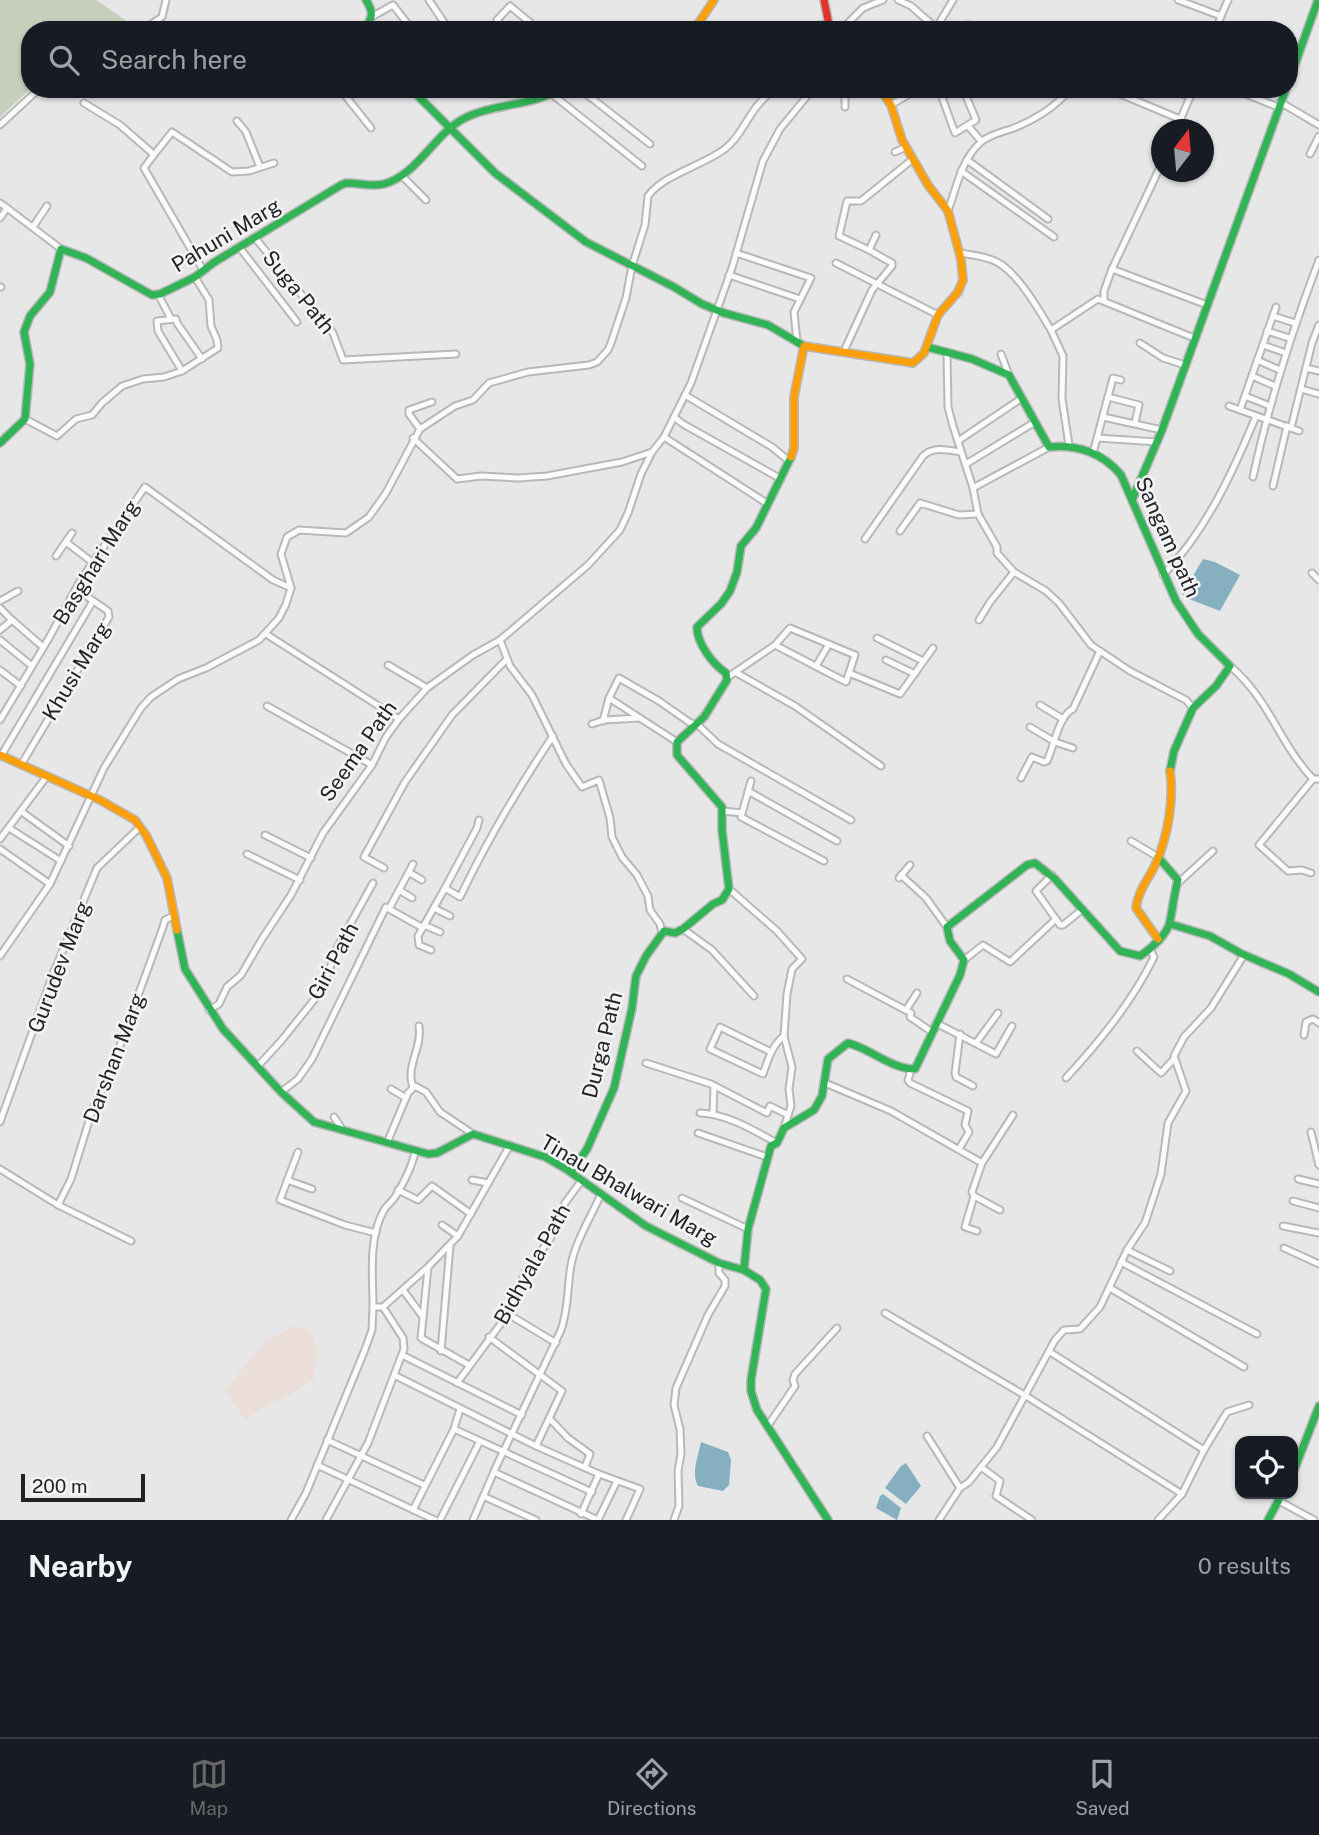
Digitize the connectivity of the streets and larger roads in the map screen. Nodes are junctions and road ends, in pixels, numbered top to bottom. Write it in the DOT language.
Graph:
graph roads {
  1 [pos="166,0"];
  2 [pos="366,0"];
  3 [pos="429,0"];
  4 [pos="714,0"];
  5 [pos="824,0"];
  6 [pos="883,0"];
  7 [pos="898,0"];
  8 [pos="953,0"];
  9 [pos="1178,0"];
  10 [pos="1228,0"];
  11 [pos="1318,0"];
  12 [pos="373,16"];
  13 [pos="1222,16"];
  14 [pos="156,21"];
  15 [pos="370,21"];
  16 [pos="406,21"];
  17 [pos="443,21"];
  18 [pos="497,21"];
  19 [pos="528,21"];
  20 [pos="700,21"];
  21 [pos="828,21"];
  22 [pos="850,21"];
  23 [pos="927,21"];
  24 [pos="940,21"];
  25 [pos="1220,21"];
  26 [pos="1298,56"];
  27 [pos="30,98"];
  28 [pos="347,98"];
  29 [pos="420,98"];
  30 [pos="545,98"];
  31 [pos="557,98"];
  32 [pos="591,98"];
  33 [pos="765,98"];
  34 [pos="806,98"];
  35 [pos="845,98"];
  36 [pos="886,98"];
  37 [pos="903,98"];
  38 [pos="942,98"];
  39 [pos="967,98"];
  40 [pos="1062,98"];
  41 [pos="1130,98"];
  42 [pos="1190,98"];
  43 [pos="1261,98"];
  44 [pos="1282,98"];
  45 [pos="84,103"];
  46 [pos="1279,104"];
  47 [pos="891,105"];
  48 [pos="845,107"];
  49 [pos="1180,119"];
  50 [pos="237,121"];
  51 [pos="0,125"];
  52 [pos="1319,125"];
  53 [pos="968,126"];
  54 [pos="372,128"];
  55 [pos="451,130"];
  56 [pos="1319,136"];
  57 [pos="981,141"];
  58 [pos="650,144"];
  59 [pos="906,147"];
  60 [pos="895,152"];
  61 [pos="1310,153"];
  62 [pos="153,156"];
  63 [pos="913,159"];
  64 [pos="967,160"];
  65 [pos="274,163"];
  66 [pos="642,166"];
  67 [pos="260,167"];
  68 [pos="961,171"];
  69 [pos="401,174"];
  70 [pos="1152,182"];
  71 [pos="426,200"];
  72 [pos="0,203"];
  73 [pos="47,206"];
  74 [pos="7,208"];
  75 [pos="948,211"];
  76 [pos="0,218"];
  77 [pos="1048,219"];
  78 [pos="33,227"];
  79 [pos="876,235"];
  80 [pos="1054,237"];
  81 [pos="256,239"];
  82 [pos="240,248"];
  83 [pos="61,249"];
  84 [pos="869,250"];
  85 [pos="736,253"];
  86 [pos="960,253"];
  87 [pos="1319,260"];
  88 [pos="836,263"];
  89 [pos="632,267"];
  90 [pos="1112,269"];
  91 [pos="203,270"];
  92 [pos="729,275"];
  93 [pos="195,277"];
  94 [pos="877,284"];
  95 [pos="158,294"];
  96 [pos="800,299"];
  97 [pos="1104,300"];
  98 [pos="1207,305"];
  99 [pos="1276,307"];
  100 [pos="716,310"];
  101 [pos="938,315"];
  102 [pos="1273,316"];
  103 [pos="171,319"];
  104 [pos="297,322"];
  105 [pos="1295,323"];
  106 [pos="1319,325"];
  107 [pos="1051,331"];
  108 [pos="1267,331"];
  109 [pos="1194,338"];
  110 [pos="1289,338"];
  111 [pos="1140,343"];
  112 [pos="1312,343"];
  113 [pos="801,344"];
  114 [pos="1262,345"];
  115 [pos="1319,346"];
  116 [pos="927,347"];
  117 [pos="844,351"];
  118 [pos="947,353"];
  119 [pos="1286,353"];
  120 [pos="456,354"];
  121 [pos="1002,354"];
  122 [pos="202,359"];
  123 [pos="1257,360"];
  124 [pos="1185,365"];
  125 [pos="1306,368"];
  126 [pos="1280,370"];
  127 [pos="182,371"];
  128 [pos="1319,371"];
  129 [pos="1009,375"];
  130 [pos="1252,376"];
  131 [pos="1121,380"];
  132 [pos="1275,386"];
  133 [pos="1301,389"];
  134 [pos="1319,394"];
  135 [pos="685,395"];
  136 [pos="1245,396"];
  137 [pos="1108,397"];
  138 [pos="1022,398"];
  139 [pos="432,402"];
  140 [pos="1229,406"];
  141 [pos="1270,406"];
  142 [pos="1240,410"];
  143 [pos="674,416"];
  144 [pos="1256,416"];
  145 [pos="1103,417"];
  146 [pos="1266,418"];
  147 [pos="25,419"];
  148 [pos="1035,422"];
  149 [pos="1135,423"];
  150 [pos="1289,427"];
  151 [pos="420,429"];
  152 [pos="1162,430"];
  153 [pos="1299,430"];
  154 [pos="664,437"];
  155 [pos="413,438"];
  156 [pos="1098,438"];
  157 [pos="958,441"];
  158 [pos="1157,442"];
  159 [pos="0,443"];
  160 [pos="1069,445"];
  161 [pos="1049,447"];
  162 [pos="652,452"];
  163 [pos="961,452"];
  164 [pos="1093,453"];
  165 [pos="789,461"];
  166 [pos="966,464"];
  167 [pos="1253,477"];
  168 [pos="781,479"];
  169 [pos="1273,485"];
  170 [pos="973,488"];
  171 [pos="1132,500"];
  172 [pos="768,505"];
  173 [pos="978,514"];
  174 [pos="901,531"];
  175 [pos="72,533"];
  176 [pos="865,539"];
  177 [pos="66,542"];
  178 [pos="56,555"];
  179 [pos="92,562"];
  180 [pos="1014,572"];
  181 [pos="1312,573"];
  182 [pos="1163,575"];
  183 [pos="1319,580"];
  184 [pos="291,588"];
  185 [pos="76,589"];
  186 [pos="18,590"];
  187 [pos="0,601"];
  188 [pos="93,601"];
  189 [pos="0,608"];
  190 [pos="12,620"];
  191 [pos="979,620"];
  192 [pos="0,630"];
  193 [pos="266,635"];
  194 [pos="877,638"];
  195 [pos="0,640"];
  196 [pos="500,640"];
  197 [pos="829,644"];
  198 [pos="775,645"];
  199 [pos="43,647"];
  200 [pos="933,648"];
  201 [pos="1100,651"];
  202 [pos="508,659"];
  203 [pos="886,660"];
  204 [pos="923,661"];
  205 [pos="388,665"];
  206 [pos="32,666"];
  207 [pos="816,666"];
  208 [pos="1230,666"];
  209 [pos="0,670"];
  210 [pos="849,673"];
  211 [pos="731,674"];
  212 [pos="915,674"];
  213 [pos="21,686"];
  214 [pos="427,688"];
  215 [pos="609,698"];
  216 [pos="1040,705"];
  217 [pos="267,706"];
  218 [pos="1194,708"];
  219 [pos="640,718"];
  220 [pos="399,719"];
  221 [pos="1063,719"];
  222 [pos="0,720"];
  223 [pos="603,721"];
  224 [pos="592,724"];
  225 [pos="698,725"];
  226 [pos="1030,727"];
  227 [pos="553,736"];
  228 [pos="677,742"];
  229 [pos="1055,742"];
  230 [pos="1073,748"];
  231 [pos="0,755"];
  232 [pos="21,765"];
  233 [pos="372,765"];
  234 [pos="881,766"];
  235 [pos="47,776"];
  236 [pos="1021,778"];
  237 [pos="1316,779"];
  238 [pos="751,781"];
  239 [pos="748,791"];
  240 [pos="92,796"];
  241 [pos="723,811"];
  242 [pos="22,812"];
  243 [pos="742,813"];
  244 [pos="479,820"];
  245 [pos="851,820"];
  246 [pos="140,827"];
  247 [pos="9,828"];
  248 [pos="265,835"];
  249 [pos="0,839"];
  250 [pos="836,841"];
  251 [pos="1131,841"];
  252 [pos="69,846"];
  253 [pos="0,849"];
  254 [pos="1213,851"];
  255 [pos="247,854"];
  256 [pos="1158,856"];
  257 [pos="311,859"];
  258 [pos="61,861"];
  259 [pos="824,861"];
  260 [pos="413,864"];
  261 [pos="910,864"];
  262 [pos="384,868"];
  263 [pos="410,873"];
  264 [pos="1311,873"];
  265 [pos="1052,875"];
  266 [pos="300,880"];
  267 [pos="422,880"];
  268 [pos="373,883"];
  269 [pos="50,884"];
  270 [pos="1177,884"];
  271 [pos="445,888"];
  272 [pos="729,889"];
  273 [pos="399,890"];
  274 [pos="412,898"];
  275 [pos="434,908"];
  276 [pos="389,909"];
  277 [pos="1083,909"];
  278 [pos="175,915"];
  279 [pos="450,916"];
  280 [pos="1056,919"];
  281 [pos="1170,924"];
  282 [pos="423,927"];
  283 [pos="947,927"];
  284 [pos="661,929"];
  285 [pos="683,929"];
  286 [pos="440,932"];
  287 [pos="1158,939"];
  288 [pos="431,950"];
  289 [pos="1150,950"];
  290 [pos="1244,955"];
  291 [pos="0,956"];
  292 [pos="964,960"];
  293 [pos="847,979"];
  294 [pos="1319,992"];
  295 [pos="917,993"];
  296 [pos="754,996"];
  297 [pos="209,1010"];
  298 [pos="906,1010"];
  299 [pos="998,1013"];
  300 [pos="936,1023"];
  301 [pos="1319,1023"];
  302 [pos="419,1026"];
  303 [pos="1012,1026"];
  304 [pos="932,1032"];
  305 [pos="960,1034"];
  306 [pos="1304,1035"];
  307 [pos="784,1036"];
  308 [pos="976,1043"];
  309 [pos="1137,1051"];
  310 [pos="771,1052"];
  311 [pos="1173,1060"];
  312 [pos="646,1063"];
  313 [pos="258,1066"];
  314 [pos="911,1070"];
  315 [pos="1066,1078"];
  316 [pos="825,1083"];
  317 [pos="714,1086"];
  318 [pos="973,1086"];
  319 [pos="412,1087"];
  320 [pos="391,1089"];
  321 [pos="281,1092"];
  322 [pos="406,1098"];
  323 [pos="700,1113"];
  324 [pos="713,1113"];
  325 [pos="788,1115"];
  326 [pos="1013,1115"];
  327 [pos="334,1117"];
  328 [pos="0,1122"];
  329 [pos="784,1128"];
  330 [pos="342,1129"];
  331 [pos="1311,1132"];
  332 [pos="698,1133"];
  333 [pos="473,1134"];
  334 [pos="387,1143"];
  335 [pos="777,1143"];
  336 [pos="510,1145"];
  337 [pos="959,1149"];
  338 [pos="298,1152"];
  339 [pos="415,1152"];
  340 [pos="768,1157"];
  341 [pos="982,1163"];
  342 [pos="1319,1165"];
  343 [pos="0,1169"];
  344 [pos="571,1172"];
  345 [pos="1298,1179"];
  346 [pos="287,1180"];
  347 [pos="472,1180"];
  348 [pos="582,1180"];
  349 [pos="488,1183"];
  350 [pos="1319,1184"];
  351 [pos="312,1189"];
  352 [pos="398,1190"];
  353 [pos="601,1194"];
  354 [pos="974,1196"];
  355 [pos="682,1198"];
  356 [pos="1293,1201"];
  357 [pos="58,1205"];
  358 [pos="1319,1208"];
  359 [pos="1000,1210"];
  360 [pos="471,1214"];
  361 [pos="442,1225"];
  362 [pos="1283,1226"];
  363 [pos="748,1229"];
  364 [pos="977,1231"];
  365 [pos="376,1233"];
  366 [pos="1319,1233"];
  367 [pos="458,1236"];
  368 [pos="131,1241"];
  369 [pos="450,1246"];
  370 [pos="1284,1248"];
  371 [pos="1127,1250"];
  372 [pos="1121,1262"];
  373 [pos="719,1263"];
  374 [pos="1319,1264"];
  375 [pos="428,1267"];
  376 [pos="744,1270"];
  377 [pos="1170,1271"];
  378 [pos="1110,1288"];
  379 [pos="403,1290"];
  380 [pos="373,1307"];
  381 [pos="383,1307"];
  382 [pos="886,1313"];
  383 [pos="508,1314"];
  384 [pos="423,1317"];
  385 [pos="837,1328"];
  386 [pos="1257,1334"];
  387 [pos="489,1337"];
  388 [pos="556,1343"];
  389 [pos="441,1351"];
  390 [pos="1049,1352"];
  391 [pos="402,1355"];
  392 [pos="469,1365"];
  393 [pos="1244,1367"];
  394 [pos="540,1374"];
  395 [pos="396,1376"];
  396 [pos="457,1382"];
  397 [pos="1027,1396"];
  398 [pos="1249,1405"];
  399 [pos="1319,1406"];
  400 [pos="460,1409"];
  401 [pos="522,1415"];
  402 [pos="550,1419"];
  403 [pos="767,1427"];
  404 [pos="454,1429"];
  405 [pos="513,1434"];
  406 [pos="927,1436"];
  407 [pos="327,1440"];
  408 [pos="480,1441"];
  409 [pos="536,1446"];
  410 [pos="1204,1450"];
  411 [pos="503,1453"];
  412 [pos="361,1457"];
  413 [pos="1298,1457"];
  414 [pos="317,1465"];
  415 [pos="585,1467"];
  416 [pos="981,1467"];
  417 [pos="494,1472"];
  418 [pos="599,1474"];
  419 [pos="348,1480"];
  420 [pos="617,1480"];
  421 [pos="424,1485"];
  422 [pos="960,1488"];
  423 [pos="592,1492"];
  424 [pos="1182,1494"];
  425 [pos="485,1497"];
  426 [pos="1279,1499"];
  427 [pos="1283,1499"];
  428 [pos="413,1510"];
  429 [pos="585,1517"];
  430 [pos="290,1520"];
  431 [pos="326,1520"];
  432 [pos="438,1520"];
  433 [pos="473,1520"];
  434 [pos="536,1520"];
  435 [pos="598,1520"];
  436 [pos="626,1520"];
  437 [pos="674,1520"];
  438 [pos="828,1520"];
  439 [pos="939,1520"];
  440 [pos="1032,1520"];
  441 [pos="1158,1520"];
  442 [pos="1268,1520"];
  443 [pos="1314,1520"];
  1 -- 14 [label="street"];
  2 -- 12 [label="street"];
  3 -- 17 [label="street"];
  4 -- 20 [label="street"];
  5 -- 21 [label="street"];
  6 -- 22 [label="street"];
  7 -- 23 [label="street"];
  8 -- 24 [label="street"];
  9 -- 13 [label="street"];
  10 -- 13 [label="street"];
  11 -- 26 [label="street"];
  12 -- 15 [label="street"];
  12 -- 16 [label="street"];
  13 -- 25 [label="street"];
  18 -- 19 [label="street"];
  27 -- 51 [label="street"];
  28 -- 54 [label="street"];
  29 -- 55 [label="street"];
  30 -- 55 [label="street, Pahuni Marg"];
  31 -- 66 [label="street"];
  32 -- 58 [label="street"];
  33 -- 89 [label="street"];
  34 -- 85 [label="street, Seema Path"];
  35 -- 48 [label="street"];
  36 -- 47 [label="street"];
  37 -- 47 [label="street"];
  38 -- 53 [label="street"];
  39 -- 53 [label="street"];
  40 -- 57 [label="street"];
  41 -- 49 [label="street"];
  42 -- 49 [label="street"];
  43 -- 46 [label="street"];
  44 -- 46 [label="street"];
  45 -- 62 [label="street"];
  46 -- 52 [label="street"];
  46 -- 98 [label="street"];
  47 -- 59 [label="street"];
  50 -- 67 [label="street"];
  53 -- 57 [label="street"];
  55 -- 69 [label="street, Pahuni Marg"];
  55 -- 89 [label="street"];
  56 -- 61 [label="street"];
  57 -- 64 [label="street"];
  59 -- 60 [label="street"];
  59 -- 63 [label="street"];
  62 -- 67 [label="street"];
  62 -- 91 [label="street"];
  63 -- 75 [label="street"];
  63 -- 84 [label="street"];
  64 -- 68 [label="street"];
  64 -- 77 [label="street"];
  65 -- 67 [label="street"];
  68 -- 75 [label="street"];
  68 -- 80 [label="street"];
  69 -- 71 [label="street"];
  69 -- 81 [label="street, Pahuni Marg"];
  70 -- 90 [label="street"];
  72 -- 74 [label="street"];
  73 -- 78 [label="street"];
  74 -- 76 [label="street"];
  74 -- 78 [label="street"];
  75 -- 86 [label="street"];
  78 -- 83 [label="street"];
  79 -- 84 [label="street"];
  81 -- 82 [label="street, Pahuni Marg"];
  81 -- 120 [label="street, Suga Path"];
  82 -- 91 [label="street, Pahuni Marg"];
  82 -- 104 [label="street"];
  83 -- 95 [label="street, Pahuni Marg"];
  83 -- 147 [label="street"];
  84 -- 94 [label="street"];
  85 -- 92 [label="street, Seema Path"];
  85 -- 96 [label="street"];
  86 -- 101 [label="street"];
  86 -- 107 [label="street"];
  87 -- 105 [label="street"];
  88 -- 94 [label="street"];
  89 -- 100 [label="street"];
  89 -- 151 [label="street"];
  90 -- 97 [label="street"];
  90 -- 98 [label="street"];
  91 -- 93 [label="street, Pahuni Marg"];
  92 -- 96 [label="street"];
  92 -- 100 [label="street, Seema Path"];
  93 -- 95 [label="street, Pahuni Marg"];
  93 -- 122 [label="street"];
  94 -- 101 [label="street"];
  94 -- 117 [label="street"];
  95 -- 103 [label="street"];
  96 -- 113 [label="street"];
  97 -- 107 [label="street"];
  97 -- 109 [label="street"];
  98 -- 109 [label="street"];
  99 -- 102 [label="street"];
  100 -- 113 [label="street"];
  100 -- 135 [label="street, Seema Path"];
  101 -- 116 [label="street"];
  102 -- 105 [label="street"];
  102 -- 108 [label="street"];
  103 -- 122 [label="street"];
  103 -- 127 [label="street"];
  105 -- 110 [label="street"];
  106 -- 112 [label="street"];
  107 -- 160 [label="street"];
  108 -- 110 [label="street"];
  108 -- 114 [label="street"];
  109 -- 124 [label="street"];
  110 -- 119 [label="street"];
  111 -- 124 [label="street"];
  112 -- 115 [label="street"];
  112 -- 125 [label="street"];
  113 -- 117 [label="street"];
  113 -- 165 [label="street"];
  114 -- 119 [label="street"];
  114 -- 123 [label="street"];
  116 -- 117 [label="street"];
  116 -- 118 [label="street"];
  118 -- 129 [label="street"];
  118 -- 157 [label="street"];
  119 -- 126 [label="street"];
  121 -- 129 [label="street"];
  122 -- 127 [label="street"];
  123 -- 126 [label="street"];
  123 -- 130 [label="street"];
  124 -- 152 [label="street"];
  125 -- 128 [label="street"];
  125 -- 133 [label="street"];
  126 -- 132 [label="street"];
  127 -- 147 [label="street"];
  129 -- 138 [label="street"];
  130 -- 132 [label="street"];
  130 -- 136 [label="street"];
  131 -- 137 [label="street"];
  132 -- 141 [label="street"];
  133 -- 134 [label="street"];
  133 -- 150 [label="street"];
  135 -- 143 [label="street, Seema Path"];
  135 -- 165 [label="street"];
  136 -- 141 [label="street"];
  136 -- 142 [label="street"];
  137 -- 145 [label="street"];
  137 -- 149 [label="street"];
  138 -- 148 [label="street"];
  138 -- 157 [label="street"];
  139 -- 151 [label="street"];
  140 -- 142 [label="street"];
  141 -- 146 [label="street"];
  142 -- 144 [label="street"];
  143 -- 154 [label="street, Seema Path"];
  143 -- 168 [label="street"];
  144 -- 146 [label="street"];
  144 -- 182 [label="street"];
  145 -- 149 [label="street"];
  145 -- 156 [label="street"];
  146 -- 150 [label="street"];
  146 -- 167 [label="street"];
  147 -- 159 [label="street"];
  148 -- 161 [label="street"];
  148 -- 166 [label="street"];
  149 -- 152 [label="street"];
  150 -- 153 [label="street"];
  150 -- 169 [label="street"];
  151 -- 155 [label="street"];
  152 -- 158 [label="street"];
  154 -- 162 [label="street, Seema Path"];
  154 -- 172 [label="street"];
  155 -- 162 [label="street"];
  155 -- 184 [label="street"];
  156 -- 158 [label="street"];
  156 -- 164 [label="street"];
  157 -- 163 [label="street"];
  158 -- 171 [label="street"];
  160 -- 161 [label="street, Sangam path"];
  160 -- 164 [label="street, Sangam path"];
  161 -- 170 [label="street"];
  162 -- 196 [label="street, Seema Path"];
  163 -- 166 [label="street"];
  163 -- 176 [label="street"];
  164 -- 171 [label="street, Sangam path"];
  165 -- 168 [label="street"];
  166 -- 170 [label="street"];
  168 -- 172 [label="street"];
  170 -- 173 [label="street"];
  171 -- 182 [label="street, Sangam path"];
  172 -- 211 [label="street"];
  173 -- 174 [label="street"];
  173 -- 180 [label="street"];
  175 -- 177 [label="street"];
  177 -- 178 [label="street"];
  177 -- 179 [label="street"];
  179 -- 184 [label="street, Basghari Marg"];
  179 -- 185 [label="street, Basghari Marg"];
  180 -- 191 [label="street"];
  180 -- 201 [label="street"];
  181 -- 183 [label="street"];
  182 -- 208 [label="street, Sangam path"];
  184 -- 193 [label="street"];
  185 -- 188 [label="street, Khusi Marg"];
  185 -- 199 [label="street, Basghari Marg"];
  186 -- 187 [label="street"];
  188 -- 231 [label="street"];
  188 -- 232 [label="street, Khusi Marg"];
  189 -- 190 [label="street"];
  190 -- 192 [label="street"];
  190 -- 199 [label="street"];
  193 -- 220 [label="street"];
  193 -- 240 [label="street"];
  194 -- 204 [label="street"];
  195 -- 206 [label="street"];
  196 -- 202 [label="street"];
  196 -- 214 [label="street, Seema Path"];
  197 -- 198 [label="street"];
  197 -- 207 [label="street"];
  197 -- 210 [label="street"];
  198 -- 207 [label="street"];
  198 -- 211 [label="street"];
  199 -- 206 [label="street, Basghari Marg"];
  200 -- 204 [label="street"];
  201 -- 218 [label="street"];
  201 -- 221 [label="street"];
  202 -- 227 [label="street"];
  202 -- 262 [label="street"];
  203 -- 212 [label="street"];
  204 -- 212 [label="street"];
  205 -- 214 [label="street"];
  206 -- 213 [label="street, Basghari Marg"];
  207 -- 210 [label="street"];
  208 -- 218 [label="street"];
  208 -- 237 [label="street"];
  209 -- 213 [label="street"];
  210 -- 212 [label="street"];
  211 -- 225 [label="street"];
  211 -- 234 [label="street"];
  213 -- 222 [label="street, Basghari Marg"];
  214 -- 220 [label="street, Seema Path"];
  215 -- 219 [label="street"];
  215 -- 223 [label="street"];
  215 -- 225 [label="street"];
  216 -- 221 [label="street"];
  217 -- 233 [label="street"];
  218 -- 256 [label="street"];
  219 -- 223 [label="street"];
  219 -- 228 [label="street"];
  220 -- 233 [label="street, Seema Path"];
  221 -- 229 [label="street"];
  223 -- 224 [label="street"];
  225 -- 228 [label="street"];
  225 -- 245 [label="street"];
  226 -- 229 [label="street"];
  227 -- 271 [label="street"];
  227 -- 284 [label="street"];
  228 -- 241 [label="street"];
  229 -- 230 [label="street"];
  229 -- 236 [label="street"];
  231 -- 232 [label="street"];
  232 -- 235 [label="street"];
  233 -- 257 [label="street, Seema Path"];
  235 -- 240 [label="street"];
  235 -- 242 [label="street"];
  237 -- 264 [label="street"];
  238 -- 239 [label="street"];
  239 -- 243 [label="street"];
  239 -- 250 [label="street"];
  240 -- 246 [label="street"];
  240 -- 252 [label="street"];
  241 -- 243 [label="street"];
  241 -- 272 [label="street"];
  242 -- 247 [label="street"];
  242 -- 252 [label="street"];
  243 -- 259 [label="street"];
  244 -- 271 [label="street"];
  246 -- 278 [label="street"];
  246 -- 328 [label="street, Gurudev Marg"];
  247 -- 249 [label="street"];
  247 -- 258 [label="street"];
  248 -- 257 [label="street"];
  251 -- 256 [label="street"];
  252 -- 258 [label="street"];
  253 -- 269 [label="street"];
  254 -- 270 [label="street"];
  255 -- 266 [label="street"];
  256 -- 270 [label="street"];
  256 -- 287 [label="street"];
  257 -- 266 [label="street, Seema Path"];
  258 -- 269 [label="street"];
  260 -- 263 [label="street"];
  261 -- 283 [label="street"];
  263 -- 267 [label="street"];
  263 -- 273 [label="street"];
  265 -- 277 [label="street"];
  265 -- 280 [label="street"];
  265 -- 283 [label="street"];
  266 -- 297 [label="street, Seema Path"];
  268 -- 313 [label="street, Giri Path"];
  269 -- 291 [label="street"];
  270 -- 281 [label="street"];
  271 -- 275 [label="street"];
  272 -- 285 [label="street"];
  272 -- 307 [label="street"];
  273 -- 274 [label="street"];
  273 -- 276 [label="street"];
  275 -- 279 [label="street"];
  275 -- 282 [label="street"];
  276 -- 282 [label="street"];
  276 -- 321 [label="street"];
  277 -- 280 [label="street"];
  277 -- 289 [label="street"];
  278 -- 297 [label="street"];
  278 -- 357 [label="street, Darshan Marg"];
  280 -- 292 [label="street"];
  281 -- 287 [label="street"];
  281 -- 290 [label="street"];
  282 -- 286 [label="street"];
  282 -- 288 [label="street"];
  283 -- 292 [label="street"];
  284 -- 285 [label="street"];
  284 -- 344 [label="street, Durga Path"];
  285 -- 296 [label="street"];
  287 -- 289 [label="street"];
  289 -- 315 [label="street"];
  290 -- 294 [label="street"];
  290 -- 311 [label="street"];
  292 -- 300 [label="street"];
  293 -- 298 [label="street"];
  295 -- 298 [label="street"];
  297 -- 313 [label="street"];
  298 -- 304 [label="street"];
  299 -- 308 [label="street"];
  300 -- 304 [label="street"];
  300 -- 305 [label="street"];
  301 -- 306 [label="street"];
  302 -- 319 [label="street"];
  303 -- 308 [label="street"];
  304 -- 314 [label="street"];
  305 -- 308 [label="street"];
  305 -- 318 [label="street"];
  307 -- 310 [label="street"];
  307 -- 325 [label="street"];
  309 -- 311 [label="street"];
  310 -- 310 [label="street"];
  311 -- 371 [label="street"];
  312 -- 317 [label="street"];
  313 -- 321 [label="street"];
  314 -- 316 [label="street"];
  314 -- 337 [label="street"];
  316 -- 329 [label="street"];
  316 -- 337 [label="street"];
  317 -- 324 [label="street"];
  317 -- 325 [label="street"];
  319 -- 322 [label="street"];
  319 -- 333 [label="street"];
  320 -- 322 [label="street"];
  321 -- 330 [label="street"];
  322 -- 334 [label="street"];
  323 -- 324 [label="street"];
  324 -- 335 [label="street"];
  325 -- 329 [label="street"];
  326 -- 341 [label="street"];
  327 -- 330 [label="street"];
  329 -- 335 [label="street"];
  330 -- 334 [label="street"];
  331 -- 342 [label="street"];
  332 -- 340 [label="street"];
  333 -- 336 [label="street, Tinau Bhalwari Marg"];
  333 -- 339 [label="street"];
  334 -- 339 [label="street"];
  335 -- 340 [label="street"];
  336 -- 344 [label="street, Tinau Bhalwari Marg"];
  336 -- 349 [label="street"];
  337 -- 341 [label="street"];
  338 -- 346 [label="street"];
  339 -- 352 [label="street"];
  340 -- 363 [label="street"];
  341 -- 354 [label="street"];
  343 -- 357 [label="street"];
  344 -- 348 [label="street, Tinau Bhalwari Marg"];
  345 -- 350 [label="street"];
  346 -- 351 [label="street"];
  346 -- 365 [label="street"];
  347 -- 349 [label="street"];
  348 -- 353 [label="street, Tinau Bhalwari Marg"];
  348 -- 383 [label="street, Bidhyala Path"];
  349 -- 360 [label="street"];
  352 -- 360 [label="street"];
  352 -- 365 [label="street"];
  353 -- 373 [label="street, Tinau Bhalwari Marg"];
  353 -- 388 [label="street"];
  354 -- 359 [label="street"];
  354 -- 364 [label="street"];
  355 -- 363 [label="street"];
  356 -- 358 [label="street"];
  357 -- 368 [label="street"];
  360 -- 367 [label="street"];
  361 -- 367 [label="street"];
  362 -- 366 [label="street"];
  363 -- 376 [label="street"];
  365 -- 380 [label="street"];
  367 -- 369 [label="street"];
  369 -- 375 [label="street"];
  369 -- 389 [label="street"];
  370 -- 374 [label="street"];
  371 -- 372 [label="street"];
  371 -- 377 [label="street"];
  372 -- 378 [label="street"];
  372 -- 386 [label="street"];
  373 -- 376 [label="street, Tinau Bhalwari Marg"];
  373 -- 437 [label="street"];
  375 -- 379 [label="street"];
  375 -- 384 [label="street"];
  376 -- 403 [label="street"];
  378 -- 390 [label="street"];
  378 -- 393 [label="street"];
  379 -- 381 [label="street"];
  379 -- 384 [label="street"];
  380 -- 381 [label="street"];
  380 -- 407 [label="street"];
  381 -- 391 [label="street"];
  382 -- 397 [label="street"];
  383 -- 387 [label="street, Bidhyala Path"];
  383 -- 388 [label="street"];
  384 -- 389 [label="street"];
  385 -- 403 [label="street"];
  387 -- 392 [label="street, Bidhyala Path"];
  387 -- 394 [label="street"];
  388 -- 394 [label="street"];
  389 -- 392 [label="street"];
  390 -- 397 [label="street"];
  390 -- 410 [label="street"];
  391 -- 395 [label="street"];
  391 -- 396 [label="street"];
  392 -- 396 [label="street, Bidhyala Path"];
  394 -- 401 [label="street"];
  394 -- 402 [label="street"];
  395 -- 400 [label="street"];
  395 -- 412 [label="street"];
  396 -- 401 [label="street"];
  397 -- 416 [label="street"];
  397 -- 424 [label="street"];
  398 -- 410 [label="street"];
  399 -- 413 [label="street"];
  400 -- 404 [label="street"];
  400 -- 405 [label="street"];
  401 -- 405 [label="street"];
  402 -- 409 [label="street"];
  402 -- 415 [label="street"];
  403 -- 438 [label="street"];
  404 -- 408 [label="street"];
  404 -- 421 [label="street"];
  405 -- 409 [label="street"];
  405 -- 411 [label="street"];
  406 -- 422 [label="street"];
  407 -- 412 [label="street"];
  407 -- 414 [label="street"];
  408 -- 411 [label="street"];
  408 -- 432 [label="street"];
  409 -- 415 [label="street"];
  410 -- 424 [label="street"];
  411 -- 417 [label="street"];
  411 -- 423 [label="street"];
  412 -- 419 [label="street"];
  412 -- 421 [label="street"];
  414 -- 419 [label="street"];
  414 -- 430 [label="street"];
  415 -- 418 [label="street"];
  416 -- 422 [label="street"];
  416 -- 440 [label="street"];
  417 -- 425 [label="street"];
  417 -- 429 [label="street"];
  418 -- 420 [label="street"];
  418 -- 423 [label="street"];
  419 -- 428 [label="street"];
  419 -- 431 [label="street"];
  420 -- 435 [label="street"];
  420 -- 436 [label="street"];
  421 -- 428 [label="street"];
  422 -- 439 [label="street"];
  423 -- 429 [label="street"];
  424 -- 441 [label="street"];
  425 -- 433 [label="street"];
  425 -- 434 [label="street"];
  426 -- 442 [label="street"];
  427 -- 443 [label="street"];
  428 -- 432 [label="street"];
  429 -- 435 [label="street"];
}
